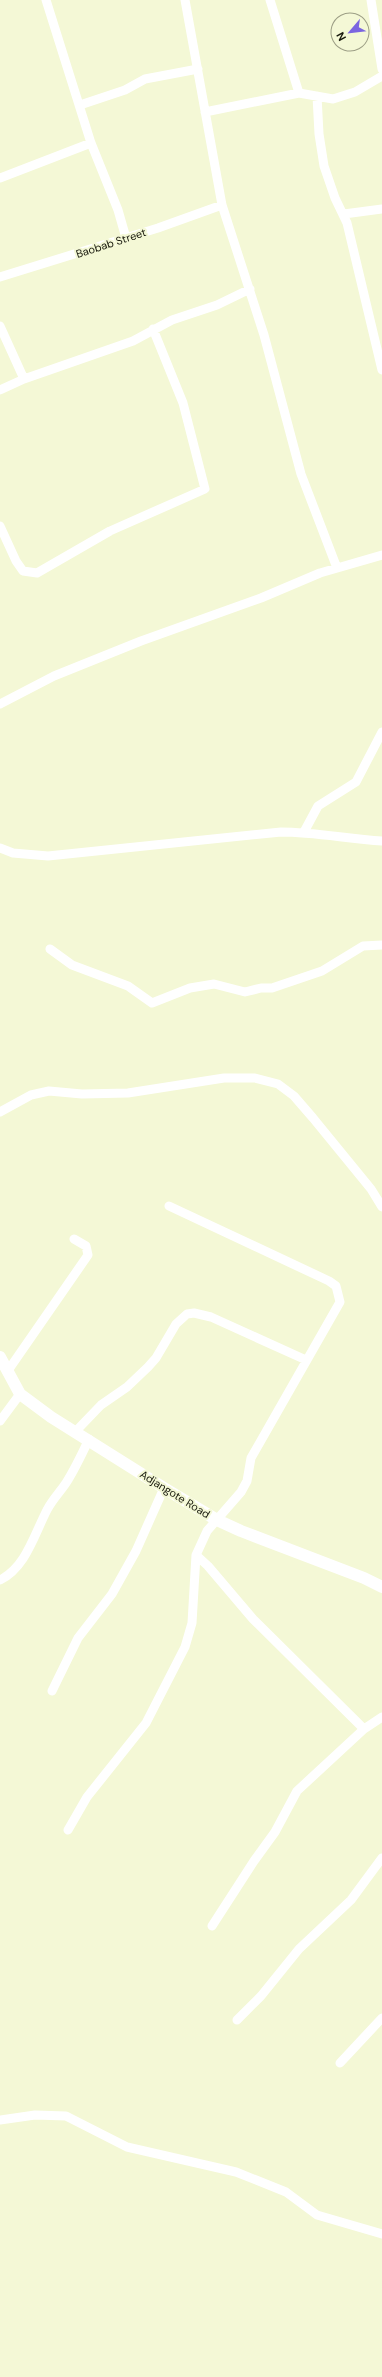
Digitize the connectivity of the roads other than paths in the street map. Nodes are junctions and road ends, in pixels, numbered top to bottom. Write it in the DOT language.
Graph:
graph roads {
  1 [pos="46,0"];
  2 [pos="185,0"];
  3 [pos="270,0"];
  4 [pos="371,0"];
  5 [pos="198,69"];
  6 [pos="382,69"];
  7 [pos="382,76"];
  8 [pos="299,93"];
  9 [pos="317,96"];
  10 [pos="80,105"];
  11 [pos="205,112"];
  12 [pos="91,142"];
  13 [pos="0,178"];
  14 [pos="222,205"];
  15 [pos="382,209"];
  16 [pos="344,214"];
  17 [pos="126,238"];
  18 [pos="0,277"];
  19 [pos="250,290"];
  20 [pos="0,326"];
  21 [pos="153,329"];
  22 [pos="382,370"];
  23 [pos="24,379"];
  24 [pos="0,390"];
  25 [pos="0,526"];
  26 [pos="382,555"];
  27 [pos="337,568"];
  28 [pos="0,704"];
  29 [pos="382,732"];
  30 [pos="304,832"];
  31 [pos="382,841"];
  32 [pos="0,848"];
  33 [pos="382,945"];
  34 [pos="50,950"];
  35 [pos="0,1112"];
  36 [pos="169,1206"];
  37 [pos="382,1207"];
  38 [pos="74,1239"];
  39 [pos="306,1360"];
  40 [pos="2,1365"];
  41 [pos="20,1394"];
  42 [pos="0,1421"];
  43 [pos="76,1431"];
  44 [pos="89,1439"];
  45 [pos="164,1488"];
  46 [pos="217,1520"];
  47 [pos="196,1555"];
  48 [pos="0,1580"];
  49 [pos="382,1587"];
  50 [pos="52,1691"];
  51 [pos="382,1717"];
  52 [pos="364,1729"];
  53 [pos="68,1830"];
  54 [pos="382,1858"];
  55 [pos="212,1926"];
  56 [pos="382,2018"];
  57 [pos="237,2020"];
  58 [pos="340,2063"];
  59 [pos="0,2120"];
  60 [pos="382,2234"];
  1 -- 10 [label="street"];
  2 -- 5 [label="street"];
  3 -- 8 [label="street"];
  4 -- 6 [label="street"];
  5 -- 10 [label="street"];
  5 -- 11 [label="street"];
  7 -- 9 [label="street"];
  8 -- 9 [label="street"];
  8 -- 11 [label="street"];
  9 -- 16 [label="street"];
  10 -- 12 [label="street"];
  11 -- 14 [label="street"];
  12 -- 13 [label="street"];
  12 -- 17 [label="street"];
  14 -- 17 [label="street, Baobab Street"];
  14 -- 19 [label="street"];
  15 -- 16 [label="street"];
  16 -- 22 [label="street"];
  17 -- 18 [label="street, Baobab Street"];
  19 -- 21 [label="street"];
  19 -- 27 [label="street"];
  20 -- 23 [label="street"];
  21 -- 23 [label="street"];
  21 -- 25 [label="street"];
  23 -- 24 [label="street"];
  26 -- 27 [label="street"];
  27 -- 28 [label="street"];
  29 -- 30 [label="street"];
  30 -- 31 [label="street"];
  30 -- 32 [label="street"];
  33 -- 34 [label="street"];
  35 -- 37 [label="street"];
  36 -- 39 [label="street"];
  38 -- 40 [label="street"];
  39 -- 43 [label="street"];
  39 -- 46 [label="street"];
  40 -- 41 [label="street, Adjangote Road"];
  41 -- 42 [label="street"];
  41 -- 43 [label="street, Adjangote Road"];
  43 -- 44 [label="street, Adjangote Road"];
  44 -- 45 [label="street, Adjangote Road"];
  44 -- 48 [label="street"];
  45 -- 46 [label="street, Adjangote Road"];
  45 -- 50 [label="street"];
  46 -- 47 [label="street"];
  46 -- 49 [label="street, Adjangote Road"];
  47 -- 52 [label="street"];
  47 -- 53 [label="street"];
  51 -- 52 [label="street"];
  52 -- 55 [label="street"];
  54 -- 57 [label="street"];
  56 -- 58 [label="street"];
  59 -- 60 [label="street"];
}
